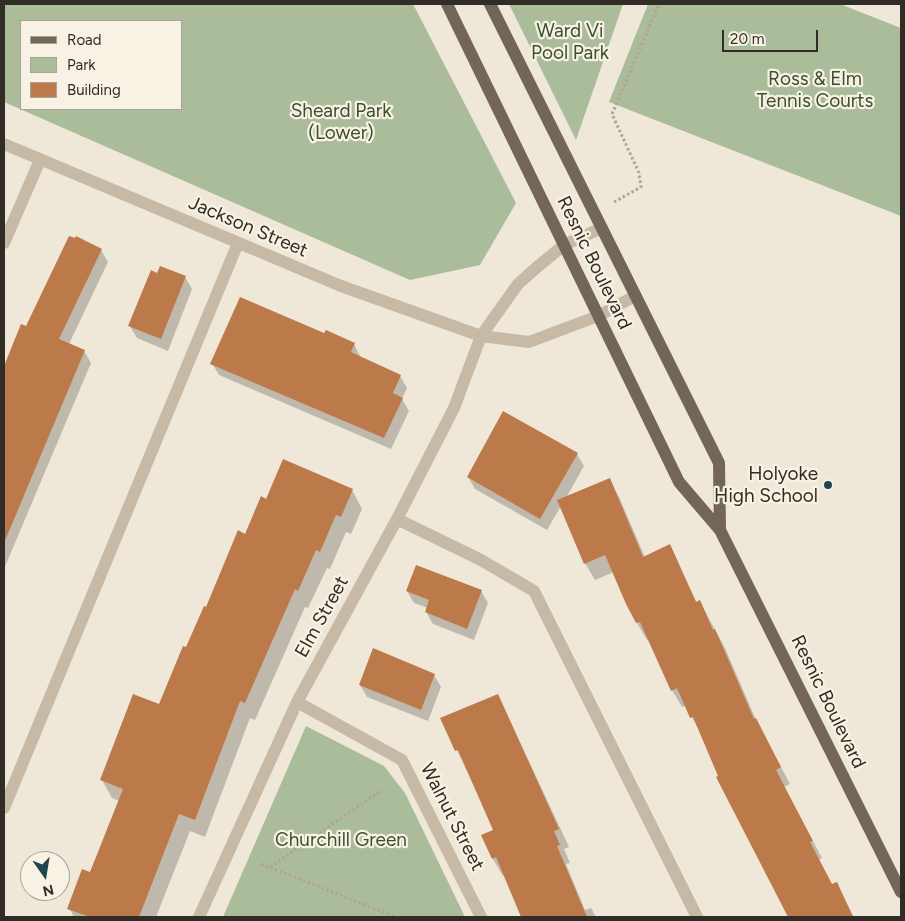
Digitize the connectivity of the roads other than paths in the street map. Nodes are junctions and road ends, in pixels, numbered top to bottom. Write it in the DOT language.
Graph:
graph roads {
  1 [pos="447,4"];
  2 [pos="490,4"];
  3 [pos="4,144"];
  4 [pos="40,160"];
  5 [pos="602,228"];
  6 [pos="4,243"];
  7 [pos="238,243"];
  8 [pos="564,244"];
  9 [pos="636,296"];
  10 [pos="598,316"];
  11 [pos="480,336"];
  12 [pos="397,519"];
  13 [pos="720,530"];
  14 [pos="298,702"];
  15 [pos="4,808"];
  16 [pos="901,892"];
  17 [pos="199,917"];
  18 [pos="481,917"];
  19 [pos="698,917"];
  1 -- 8 [label="main road, Resnic Boulevard"];
  2 -- 5 [label="main road, Resnic Boulevard"];
  3 -- 4 [label="street, Jackson Street"];
  4 -- 6 [label="street"];
  4 -- 7 [label="street, Jackson Street"];
  5 -- 8 [label="street"];
  5 -- 9 [label="main road, Resnic Boulevard"];
  7 -- 11 [label="street, Jackson Street"];
  7 -- 15 [label="street"];
  8 -- 10 [label="main road, Resnic Boulevard"];
  8 -- 11 [label="street"];
  9 -- 10 [label="street, Jackson Street"];
  9 -- 13 [label="main road, Resnic Boulevard"];
  10 -- 11 [label="street, Jackson Street"];
  10 -- 13 [label="main road, Resnic Boulevard"];
  11 -- 12 [label="street, Elm Street"];
  12 -- 14 [label="street, Elm Street"];
  12 -- 19 [label="street"];
  13 -- 16 [label="main road, Resnic Boulevard"];
  14 -- 17 [label="street, Elm Street"];
  14 -- 18 [label="street, Walnut Street"];
}
